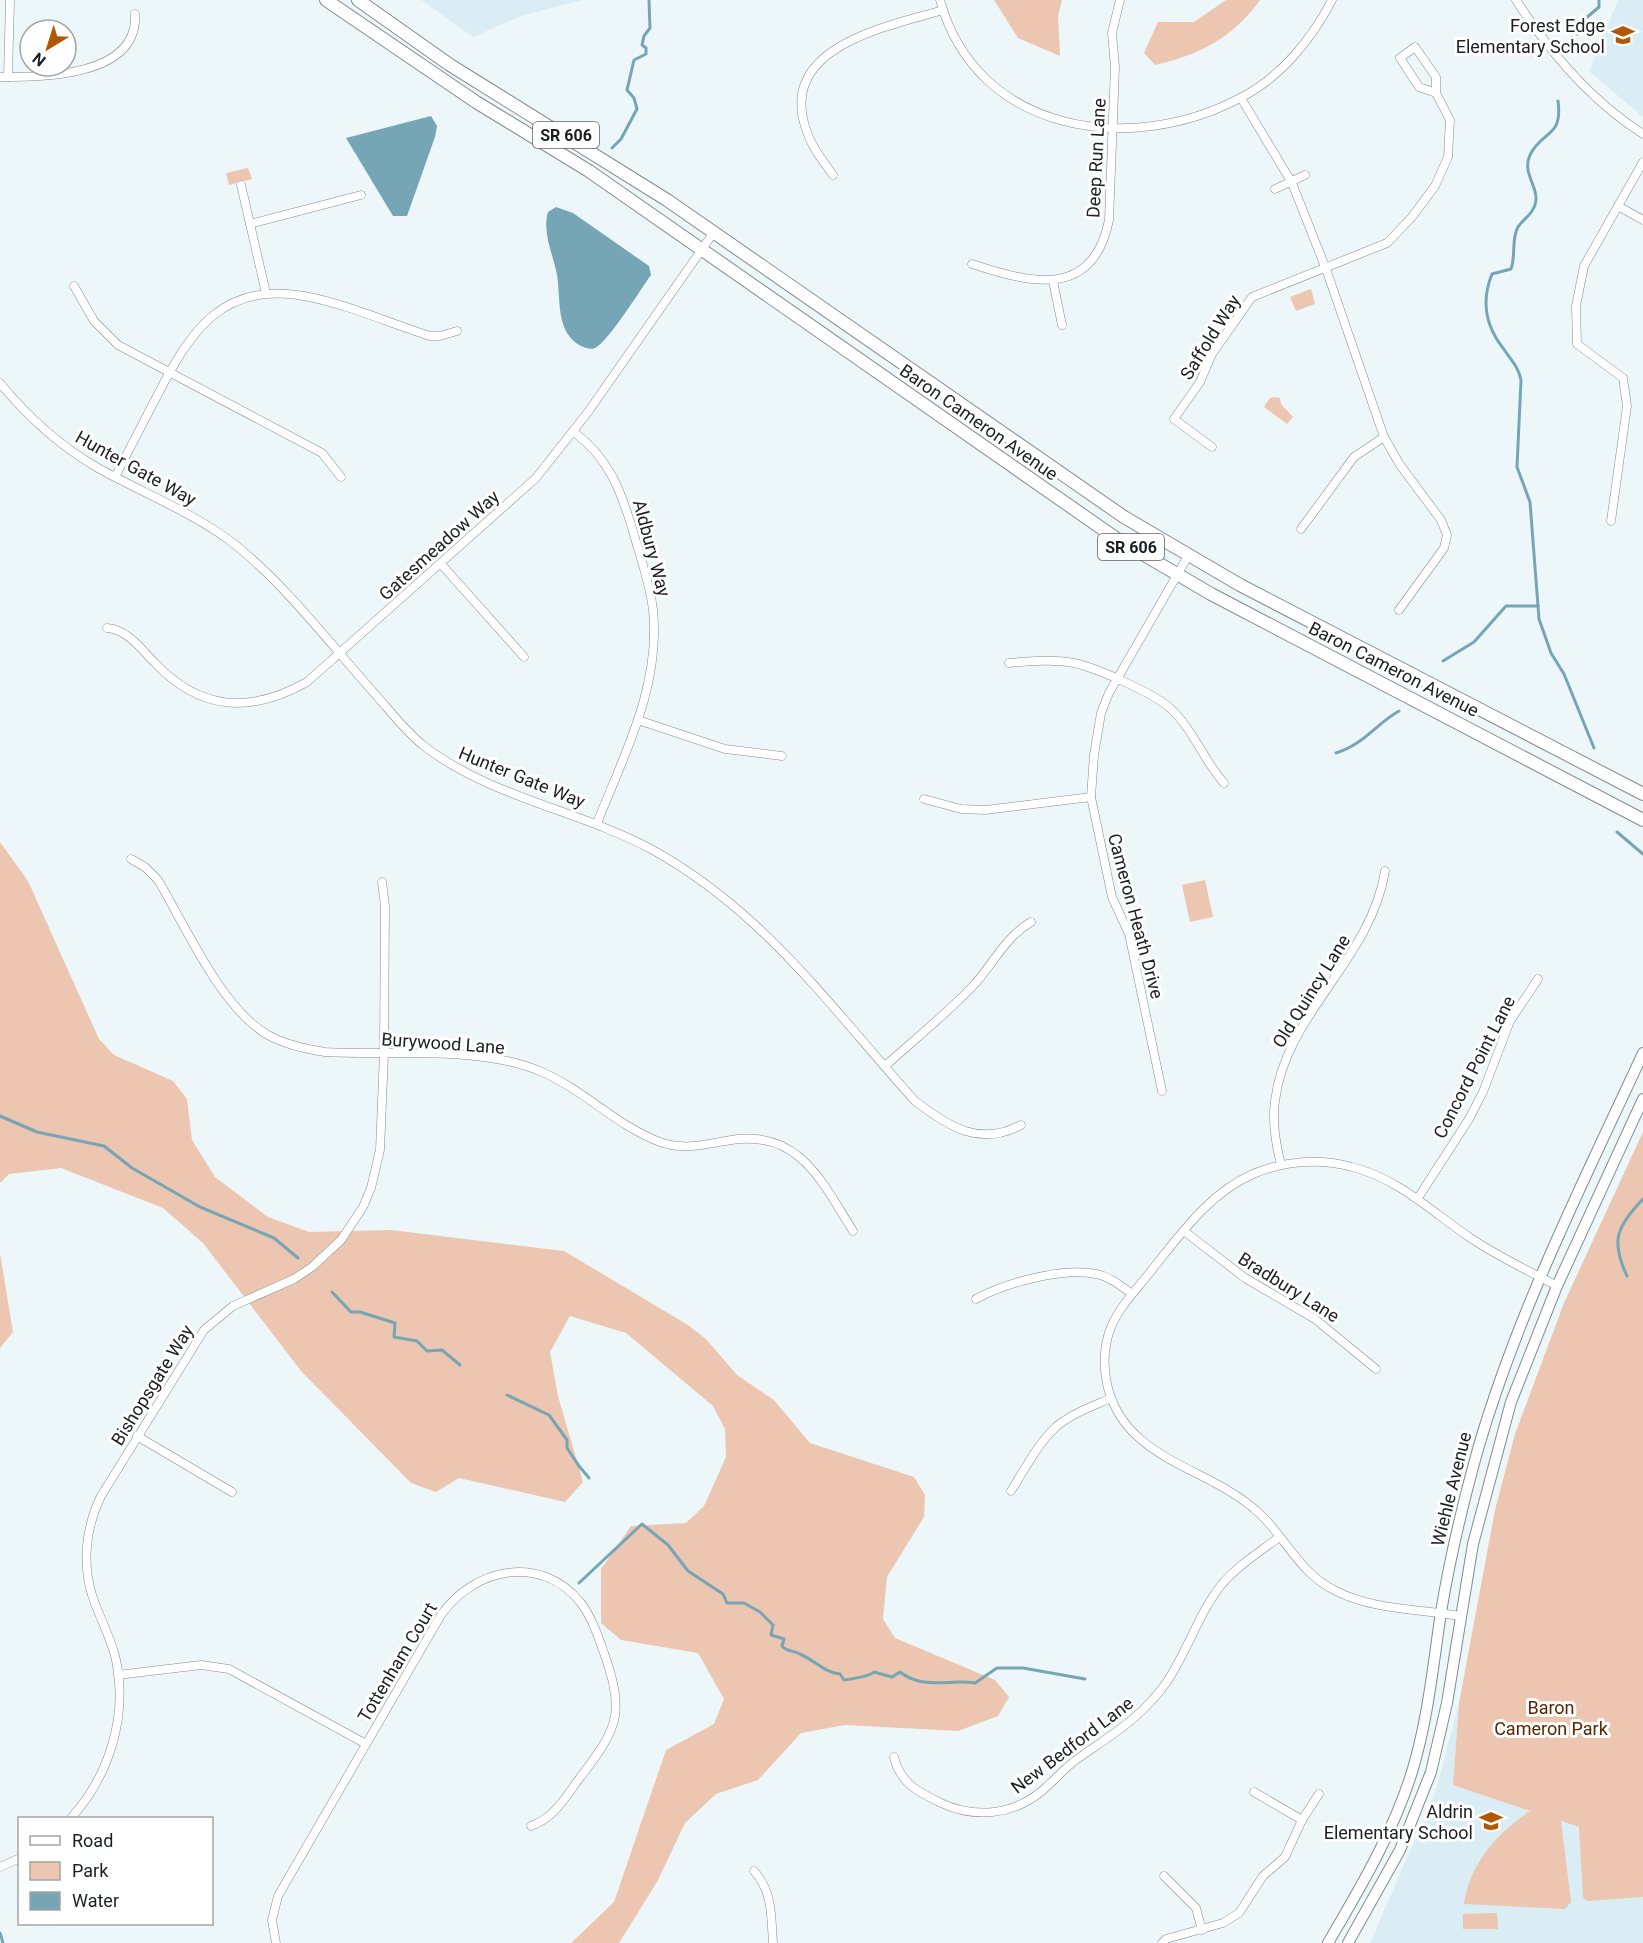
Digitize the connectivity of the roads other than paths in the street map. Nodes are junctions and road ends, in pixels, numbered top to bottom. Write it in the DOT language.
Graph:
graph roads {
  1 [pos="10,0"];
  2 [pos="326,0"];
  3 [pos="358,0"];
  4 [pos="940,0"];
  5 [pos="1120,0"];
  6 [pos="1332,0"];
  7 [pos="1516,0"];
  8 [pos="943,10"];
  9 [pos="135,14"];
  10 [pos="4,77"];
  11 [pos="1436,93"];
  12 [pos="1241,98"];
  13 [pos="1113,129"];
  14 [pos="1643,134"];
  15 [pos="1643,162"];
  16 [pos="1305,174"];
  17 [pos="833,175"];
  18 [pos="1292,183"];
  19 [pos="241,185"];
  20 [pos="1275,189"];
  21 [pos="361,195"];
  22 [pos="1618,206"];
  23 [pos="1643,220"];
  24 [pos="250,224"];
  25 [pos="714,232"];
  26 [pos="702,250"];
  27 [pos="972,264"];
  28 [pos="1326,269"];
  29 [pos="1053,281"];
  30 [pos="74,286"];
  31 [pos="266,293"];
  32 [pos="1062,325"];
  33 [pos="457,331"];
  34 [pos="169,372"];
  35 [pos="0,383"];
  36 [pos="574,432"];
  37 [pos="1384,437"];
  38 [pos="1212,447"];
  39 [pos="115,477"];
  40 [pos="341,477"];
  41 [pos="1611,521"];
  42 [pos="1301,529"];
  43 [pos="1188,556"];
  44 [pos="441,564"];
  45 [pos="1177,575"];
  46 [pos="1399,610"];
  47 [pos="107,628"];
  48 [pos="339,654"];
  49 [pos="524,657"];
  50 [pos="1009,663"];
  51 [pos="1115,679"];
  52 [pos="638,720"];
  53 [pos="782,756"];
  54 [pos="1224,783"];
  55 [pos="1643,794"];
  56 [pos="1091,797"];
  57 [pos="924,799"];
  58 [pos="1643,820"];
  59 [pos="597,823"];
  60 [pos="131,859"];
  61 [pos="1385,871"];
  62 [pos="382,882"];
  63 [pos="1030,921"];
  64 [pos="1538,979"];
  65 [pos="384,1053"];
  66 [pos="1643,1053"];
  67 [pos="885,1066"];
  68 [pos="1162,1091"];
  69 [pos="1643,1099"];
  70 [pos="1021,1125"];
  71 [pos="1281,1165"];
  72 [pos="1418,1198"];
  73 [pos="853,1231"];
  74 [pos="1184,1231"];
  75 [pos="1540,1277"];
  76 [pos="1557,1286"];
  77 [pos="1132,1294"];
  78 [pos="976,1299"];
  79 [pos="1376,1369"];
  80 [pos="1111,1398"];
  81 [pos="137,1436"];
  82 [pos="1011,1491"];
  83 [pos="232,1492"];
  84 [pos="1279,1537"];
  85 [pos="1441,1613"];
  86 [pos="1460,1616"];
  87 [pos="118,1676"];
  88 [pos="366,1744"];
  89 [pos="894,1757"];
  90 [pos="1254,1792"];
  91 [pos="1319,1794"];
  92 [pos="72,1817"];
  93 [pos="1302,1820"];
  94 [pos="531,1826"];
  95 [pos="18,1859"];
  96 [pos="0,1867"];
  97 [pos="754,1871"];
  98 [pos="1164,1876"];
  99 [pos="1202,1930"];
  100 [pos="276,1943"];
  101 [pos="773,1943"];
  102 [pos="1162,1943"];
  103 [pos="1328,1943"];
  104 [pos="1348,1943"];
  1 -- 10 [label="street"];
  2 -- 26 [label="main road, Baron Cameron Avenue / SR 606"];
  3 -- 25 [label="main road, Baron Cameron Avenue / SR 606"];
  4 -- 8 [label="street"];
  5 -- 13 [label="street, Deep Run Lane"];
  6 -- 12 [label="street"];
  7 -- 14 [label="street"];
  8 -- 13 [label="street"];
  8 -- 17 [label="street"];
  9 -- 10 [label="street"];
  11 -- 11 [label="street, Saffold Way"];
  11 -- 28 [label="street, Saffold Way"];
  12 -- 13 [label="street"];
  12 -- 18 [label="street"];
  13 -- 29 [label="street, Deep Run Lane"];
  15 -- 22 [label="street"];
  16 -- 18 [label="street"];
  18 -- 20 [label="street"];
  18 -- 28 [label="street"];
  19 -- 24 [label="street"];
  21 -- 24 [label="street"];
  22 -- 23 [label="street"];
  22 -- 41 [label="street"];
  24 -- 31 [label="street"];
  25 -- 26 [label="street, Gatesmeadow Way"];
  25 -- 43 [label="main road, Baron Cameron Avenue / SR 606"];
  26 -- 36 [label="street, Gatesmeadow Way"];
  26 -- 45 [label="main road, Baron Cameron Avenue / SR 606"];
  27 -- 29 [label="street, Deep Run Lane"];
  28 -- 37 [label="street"];
  28 -- 38 [label="street, Saffold Way"];
  29 -- 32 [label="street"];
  30 -- 34 [label="street"];
  31 -- 33 [label="street"];
  31 -- 34 [label="street"];
  34 -- 39 [label="street"];
  34 -- 40 [label="street"];
  35 -- 39 [label="street, Hunter Gate Way"];
  36 -- 44 [label="street, Gatesmeadow Way"];
  36 -- 52 [label="street, Aldbury Way"];
  37 -- 42 [label="street"];
  37 -- 46 [label="street"];
  39 -- 48 [label="street, Hunter Gate Way"];
  43 -- 45 [label="street, Cameron Heath Drive"];
  43 -- 55 [label="main road, Baron Cameron Avenue / SR 606"];
  44 -- 48 [label="street, Gatesmeadow Way"];
  44 -- 49 [label="street"];
  45 -- 51 [label="street, Cameron Heath Drive"];
  45 -- 58 [label="main road, Baron Cameron Avenue / SR 606"];
  47 -- 48 [label="street, Gatesmeadow Way"];
  48 -- 59 [label="street, Hunter Gate Way"];
  50 -- 51 [label="street"];
  51 -- 54 [label="street"];
  51 -- 56 [label="street, Cameron Heath Drive"];
  52 -- 53 [label="street"];
  52 -- 59 [label="street, Aldbury Way"];
  56 -- 57 [label="street"];
  56 -- 68 [label="street, Cameron Heath Drive"];
  59 -- 67 [label="street, Hunter Gate Way"];
  60 -- 65 [label="street, Burywood Lane"];
  61 -- 71 [label="street, Old Quincy Lane"];
  62 -- 65 [label="street, Bishopsgate Way"];
  63 -- 67 [label="street"];
  64 -- 72 [label="street, Concord Point Lane"];
  65 -- 73 [label="street, Burywood Lane"];
  65 -- 81 [label="street, Bishopsgate Way"];
  66 -- 75 [label="main road, Wiehle Avenue"];
  67 -- 70 [label="street, Hunter Gate Way"];
  69 -- 76 [label="main road, Wiehle Avenue"];
  71 -- 72 [label="street"];
  71 -- 74 [label="street"];
  72 -- 75 [label="street"];
  74 -- 77 [label="street"];
  74 -- 79 [label="street, Bradbury Lane"];
  75 -- 76 [label="street"];
  75 -- 85 [label="main road, Wiehle Avenue"];
  76 -- 86 [label="main road, Wiehle Avenue"];
  77 -- 78 [label="street"];
  77 -- 80 [label="street"];
  80 -- 82 [label="street"];
  80 -- 84 [label="street"];
  81 -- 83 [label="street"];
  81 -- 87 [label="street, Bishopsgate Way"];
  84 -- 85 [label="street"];
  84 -- 89 [label="street, New Bedford Lane"];
  85 -- 86 [label="street"];
  85 -- 103 [label="main road, Wiehle Avenue"];
  86 -- 104 [label="main road, Wiehle Avenue"];
  87 -- 88 [label="street"];
  87 -- 92 [label="street, Bishopsgate Way"];
  88 -- 94 [label="street, Tottenham Court"];
  88 -- 100 [label="street, Tottenham Court"];
  90 -- 93 [label="street"];
  91 -- 93 [label="street"];
  93 -- 99 [label="street"];
  95 -- 96 [label="street"];
  97 -- 101 [label="street"];
  98 -- 99 [label="street"];
  99 -- 102 [label="street"];
}
